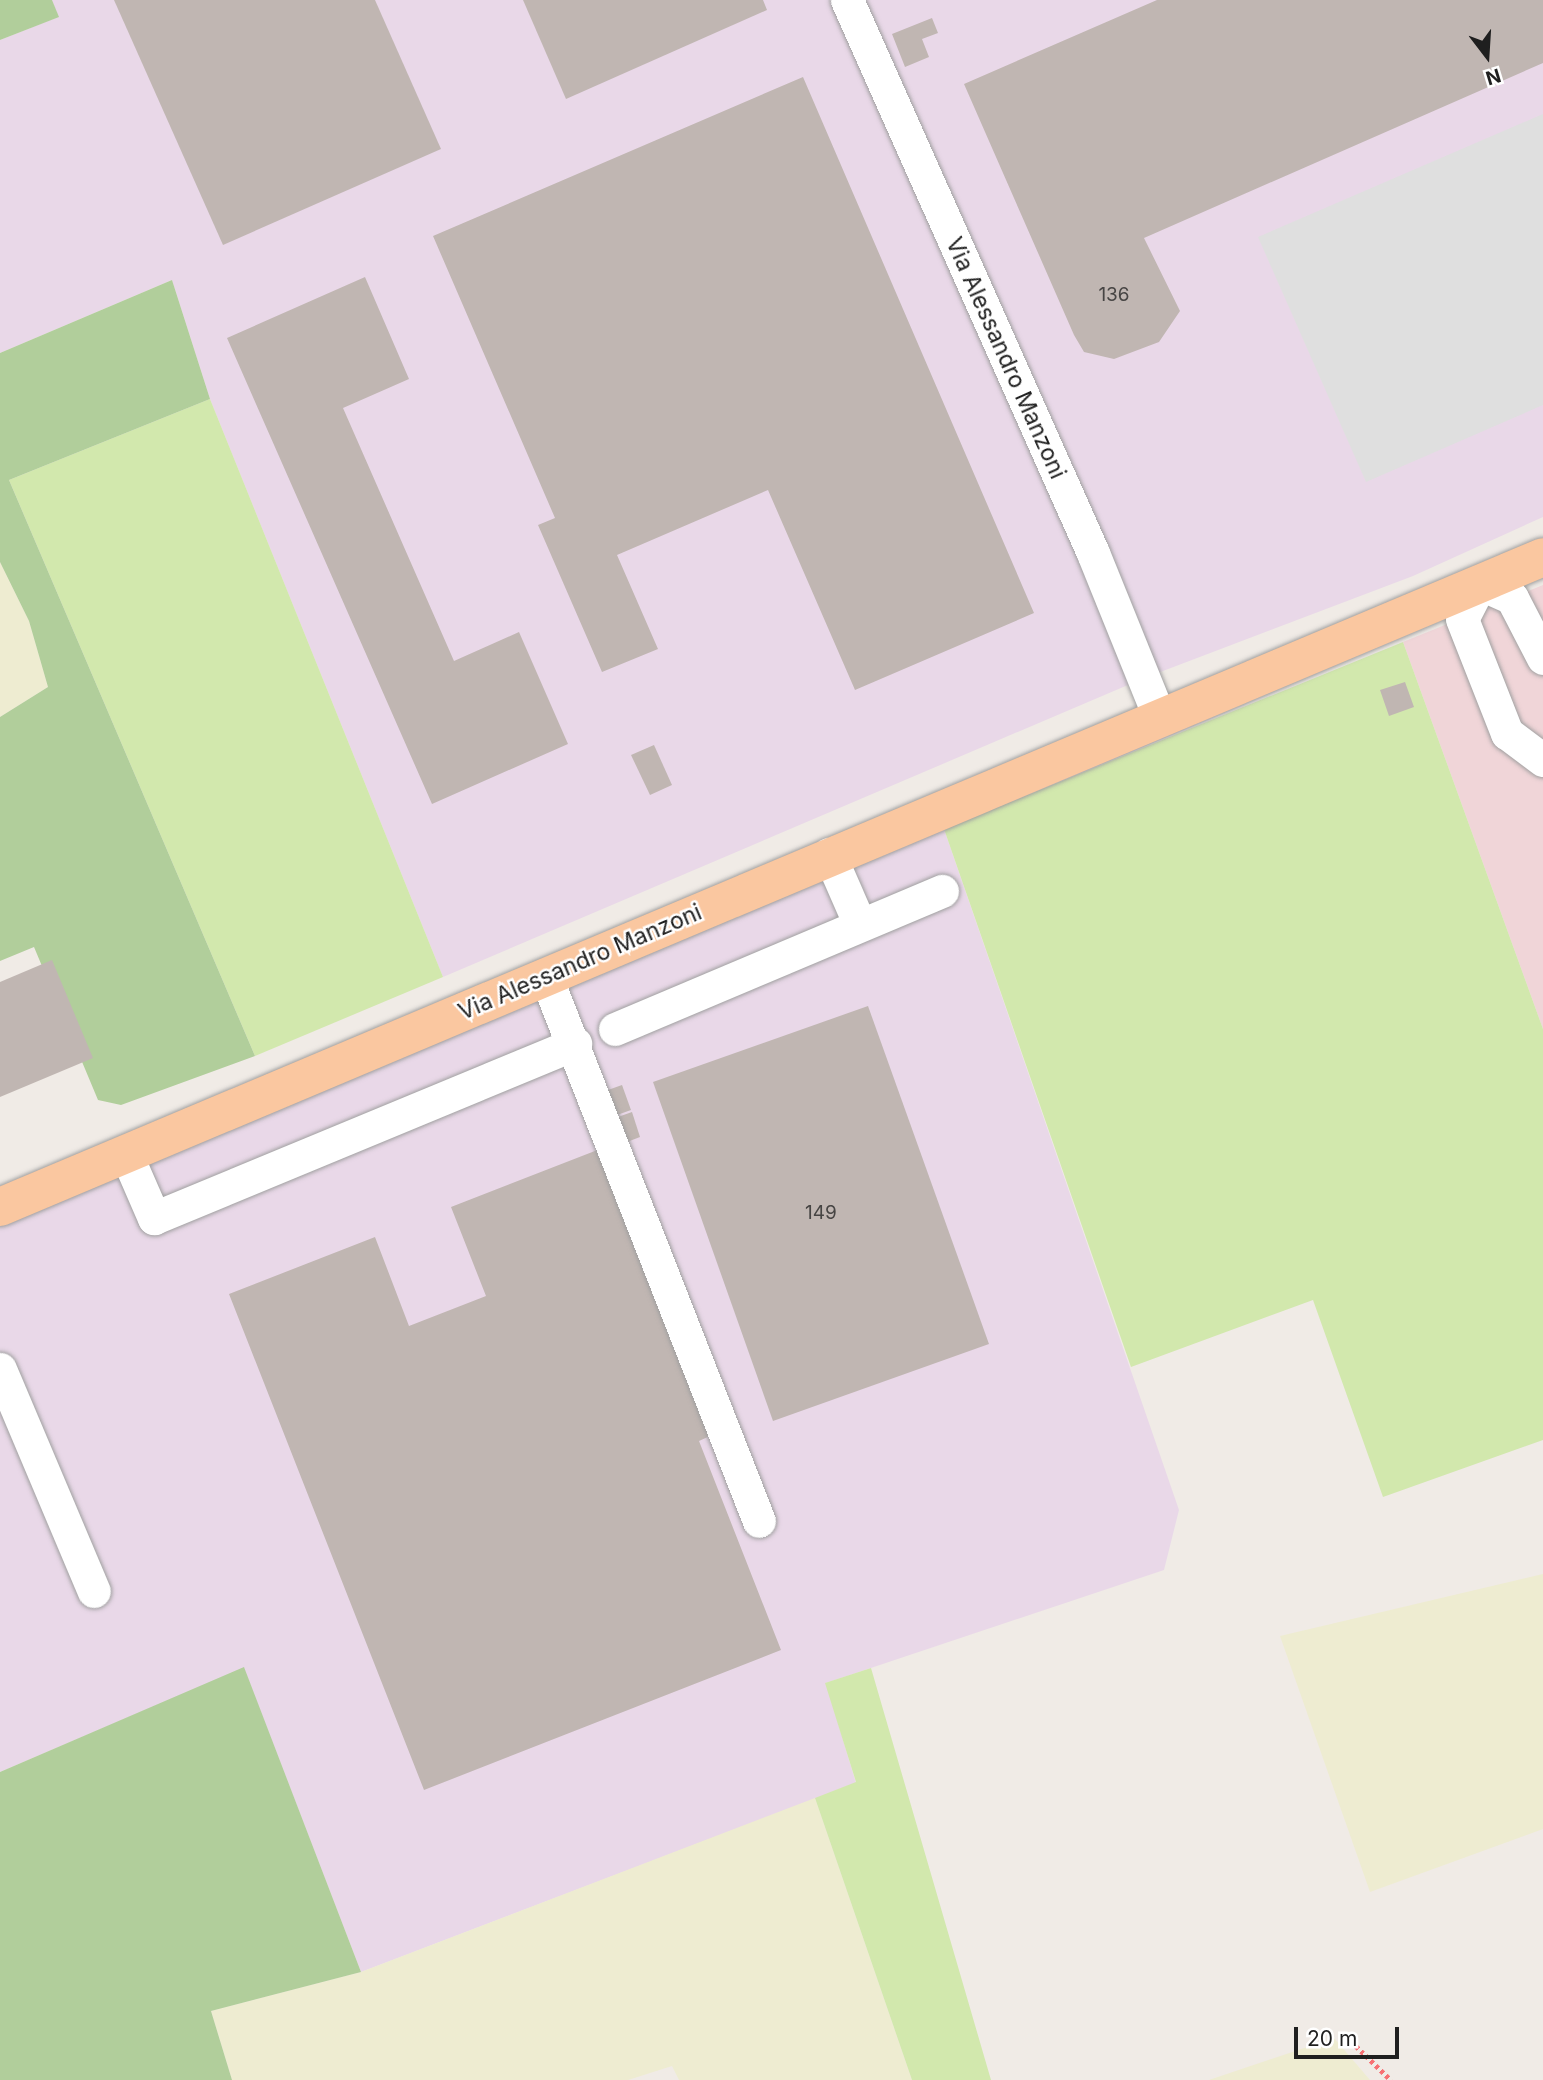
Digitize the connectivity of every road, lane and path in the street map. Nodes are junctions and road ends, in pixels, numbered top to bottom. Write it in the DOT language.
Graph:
graph roads {
  1 [pos="846,0"];
  2 [pos="1543,557"];
  3 [pos="1480,584"];
  4 [pos="1543,657"];
  5 [pos="1160,719"];
  6 [pos="1543,760"];
  7 [pos="829,854"];
  8 [pos="942,891"];
  9 [pos="860,925"];
  10 [pos="546,978"];
  11 [pos="615,1029"];
  12 [pos="575,1044"];
  13 [pos="127,1156"];
  14 [pos="0,1207"];
  15 [pos="0,1369"];
  16 [pos="759,1521"];
  17 [pos="94,1591"];
  18 [pos="1351,2041"];
  19 [pos="1391,2080"];
  1 -- 5 [label="lane, Via Alessandro Manzoni"];
  2 -- 3 [label="main road, Via Alessandro Manzoni"];
  3 -- 4 [label="lane"];
  3 -- 5 [label="main road, Via Alessandro Manzoni"];
  3 -- 6 [label="lane"];
  5 -- 7 [label="main road, Via Alessandro Manzoni"];
  7 -- 9 [label="lane"];
  7 -- 10 [label="main road, Via Alessandro Manzoni"];
  8 -- 9 [label="lane"];
  9 -- 11 [label="lane"];
  10 -- 12 [label="lane"];
  10 -- 13 [label="main road, Via Alessandro Manzoni"];
  12 -- 13 [label="lane"];
  12 -- 16 [label="lane"];
  13 -- 14 [label="main road, Via Alessandro Manzoni"];
  15 -- 17 [label="lane"];
  18 -- 19 [label="path"];
}
